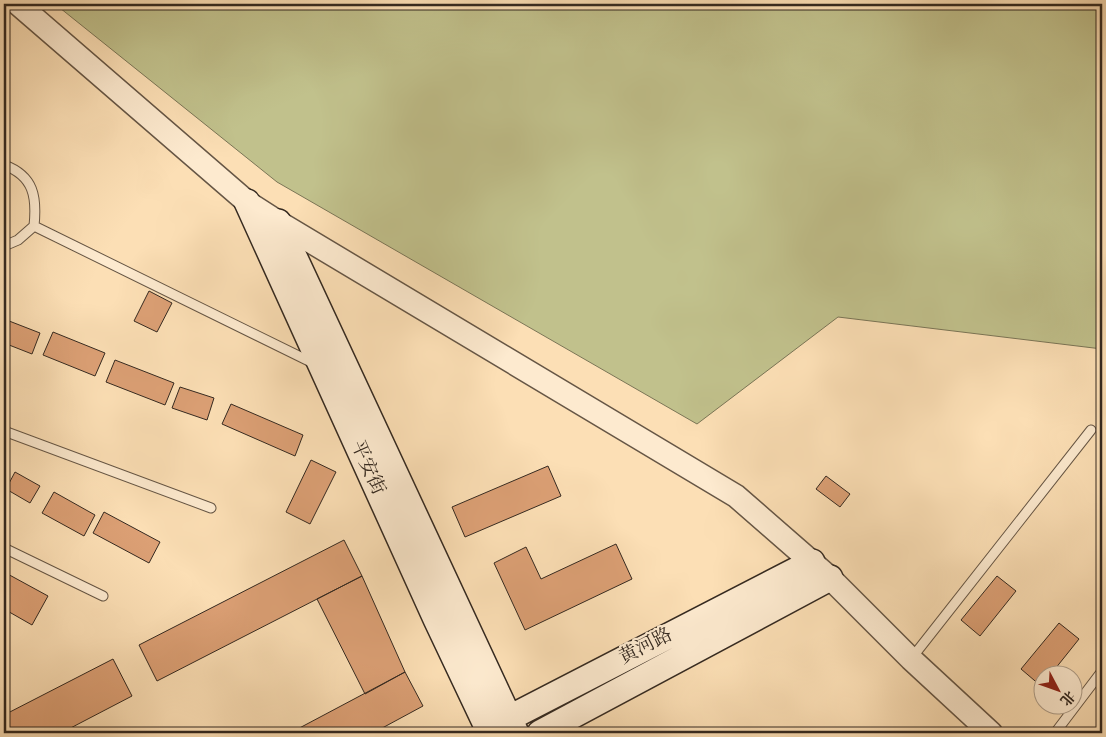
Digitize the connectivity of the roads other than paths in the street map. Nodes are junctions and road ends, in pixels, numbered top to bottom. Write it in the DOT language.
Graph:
graph roads {
  1 [pos="18,4"];
  2 [pos="4,165"];
  3 [pos="247,202"];
  4 [pos="278,222"];
  5 [pos="34,226"];
  6 [pos="4,246"];
  7 [pos="322,367"];
  8 [pos="1091,430"];
  9 [pos="4,432"];
  10 [pos="211,508"];
  11 [pos="4,548"];
  12 [pos="821,570"];
  13 [pos="103,596"];
  14 [pos="911,659"];
  15 [pos="1102,671"];
  16 [pos="496,729"];
  17 [pos="540,733"];
  18 [pos="990,733"];
  19 [pos="1054,733"];
  1 -- 3 [label="street"];
  2 -- 5 [label="lane"];
  3 -- 4 [label="street"];
  3 -- 7 [label="main road, 平安街"];
  4 -- 12 [label="street"];
  4 -- 16 [label="main road, 平安街"];
  5 -- 6 [label="lane"];
  5 -- 7 [label="lane"];
  7 -- 16 [label="main road, 平安街"];
  8 -- 14 [label="lane"];
  9 -- 10 [label="lane"];
  11 -- 13 [label="lane"];
  12 -- 14 [label="street"];
  12 -- 16 [label="main road, 黄河路"];
  12 -- 17 [label="main road, 黄河路"];
  14 -- 18 [label="street"];
  15 -- 19 [label="lane"];
}
